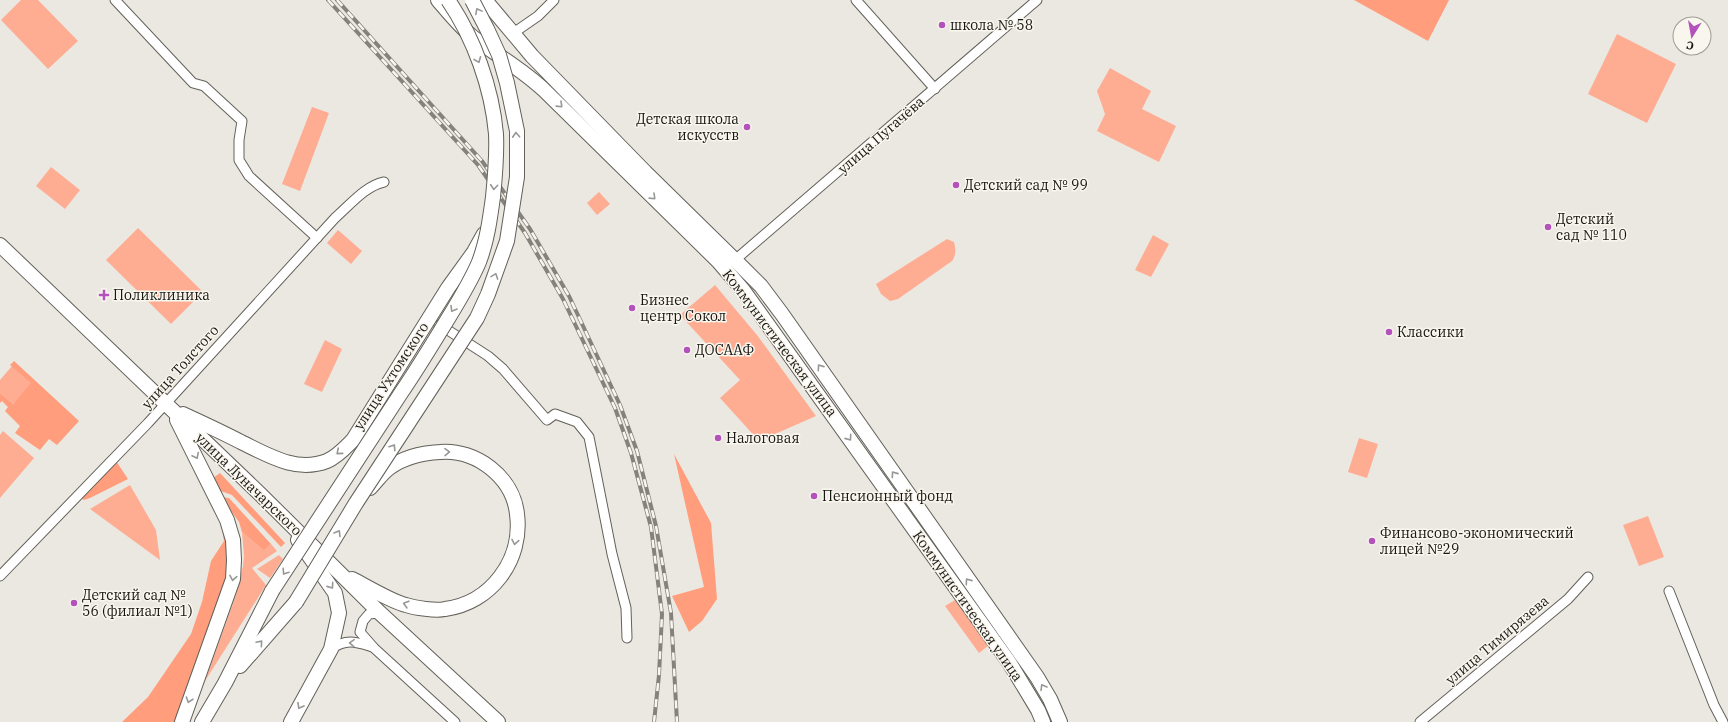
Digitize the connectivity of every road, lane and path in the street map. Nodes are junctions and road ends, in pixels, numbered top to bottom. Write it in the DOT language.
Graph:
graph roads {
  1 [pos="116,0"];
  2 [pos="440,0"];
  3 [pos="448,0"];
  4 [pos="472,0"];
  5 [pos="485,0"];
  6 [pos="554,0"];
  7 [pos="856,0"];
  8 [pos="1037,0"];
  9 [pos="502,22"];
  10 [pos="483,32"];
  11 [pos="512,34"];
  12 [pos="532,78"];
  13 [pos="935,88"];
  14 [pos="384,182"];
  15 [pos="490,221"];
  16 [pos="317,238"];
  17 [pos="0,246"];
  18 [pos="730,264"];
  19 [pos="169,406"];
  20 [pos="356,503"];
  21 [pos="275,509"];
  22 [pos="303,536"];
  23 [pos="339,572"];
  24 [pos="0,576"];
  25 [pos="1588,577"];
  26 [pos="1669,591"];
  27 [pos="380,613"];
  28 [pos="627,638"];
  29 [pos="374,648"];
  30 [pos="331,649"];
  31 [pos="225,683"];
  32 [pos="182,722"];
  33 [pos="202,722"];
  34 [pos="291,722"];
  35 [pos="455,722"];
  36 [pos="498,722"];
  37 [pos="1043,722"];
  38 [pos="1060,722"];
  39 [pos="1420,722"];
  40 [pos="1723,722"];
  1 -- 16 [label="street"];
  2 -- 10 [label="main road"];
  2 -- 12 [label="main road, Коммунистическая улица"];
  3 -- 15 [label="main road, one-way, bridge"];
  20 -- 4 [label="main road, one-way, bridge"];
  5 -- 9 [label="main road, Коммунистическая улица"];
  6 -- 11 [label="street"];
  7 -- 13 [label="street"];
  8 -- 13 [label="street, улица Пугачёва"];
  9 -- 10 [label="main road"];
  9 -- 11 [label="main road, Коммунистическая улица"];
  10 -- 12 [label="main road"];
  11 -- 18 [label="main road, Коммунистическая улица"];
  12 -- 18 [label="main road, Коммунистическая улица, one-way"];
  13 -- 18 [label="street, улица Пугачёва"];
  14 -- 16 [label="street, улица Толстого"];
  15 -- 19 [label="main road, one-way, bridge"];
  15 -- 31 [label="main road, one-way, bridge"];
  16 -- 19 [label="street, улица Толстого"];
  17 -- 19 [label="main road, улица Луначарского"];
  18 -- 37 [label="main road, Коммунистическая улица, one-way"];
  38 -- 18 [label="main road, Коммунистическая улица, one-way"];
  19 -- 21 [label="main road, улица Луначарского"];
  19 -- 24 [label="street, улица Толстого"];
  19 -- 32 [label="main road, one-way"];
  20 -- 23 [label="main road, one-way, bridge"];
  31 -- 20 [label="main road, one-way, bridge"];
  21 -- 22 [label="main road, улица Луначарского"];
  21 -- 30 [label="main road, one-way"];
  22 -- 23 [label="main road, улица Луначарского"];
  22 -- 28 [label="street, улица Ухтомского"];
  23 -- 27 [label="main road, улица Луначарского"];
  25 -- 39 [label="street, улица Тимирязева"];
  26 -- 40 [label="street"];
  27 -- 29 [label="street"];
  27 -- 36 [label="main road, улица Луначарского"];
  29 -- 30 [label="street, one-way"];
  29 -- 35 [label="street"];
  30 -- 34 [label="main road, one-way"];
  31 -- 33 [label="main road"];
}
